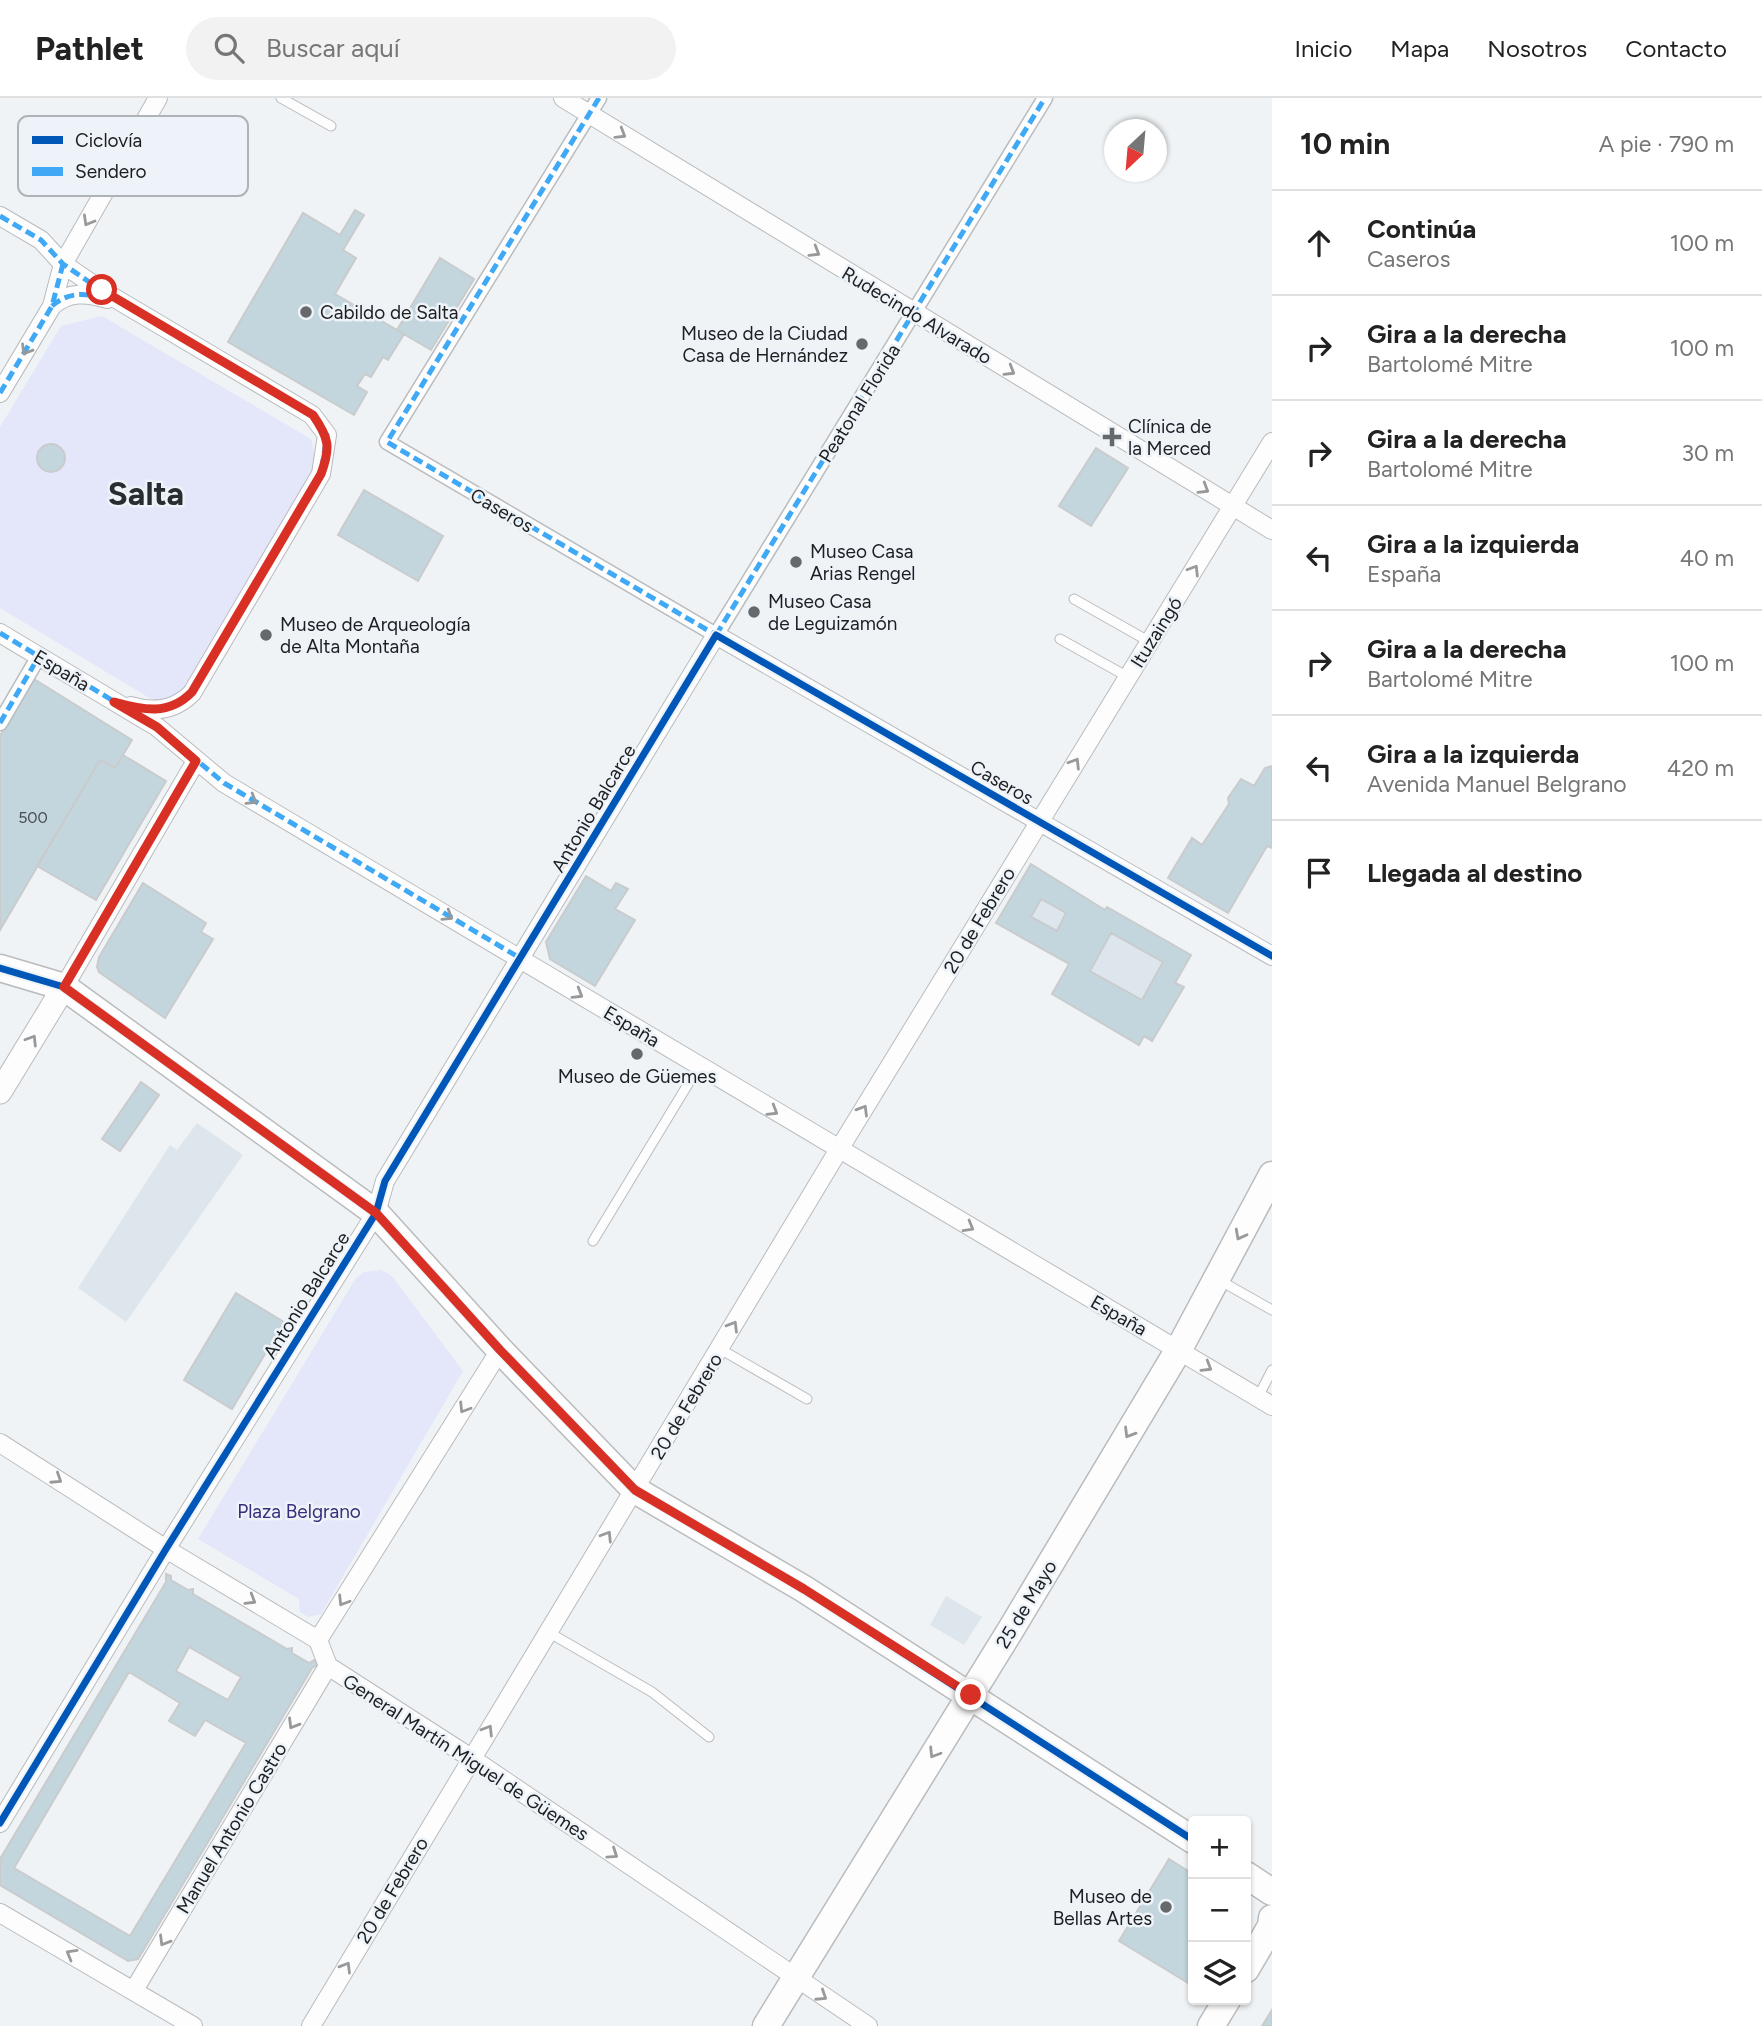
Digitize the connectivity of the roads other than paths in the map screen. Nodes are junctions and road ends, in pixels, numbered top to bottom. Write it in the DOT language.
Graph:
graph roads {
  1 [pos="158,98"];
  2 [pos="281,98"];
  3 [pos="563,98"];
  4 [pos="599,98"];
  5 [pos="1045,98"];
  6 [pos="589,114"];
  7 [pos="148,116"];
  8 [pos="331,126"];
  9 [pos="102,196"];
  10 [pos="0,216"];
  11 [pos="63,264"];
  12 [pos="127,305"];
  13 [pos="52,306"];
  14 [pos="915,313"];
  15 [pos="0,393"];
  16 [pos="1272,442"];
  17 [pos="1233,507"];
  18 [pos="1272,530"];
  19 [pos="1074,599"];
  20 [pos="0,633"];
  21 [pos="716,635"];
  22 [pos="1060,639"];
  23 [pos="1150,642"];
  24 [pos="39,656"];
  25 [pos="1128,677"];
  26 [pos="114,702"];
  27 [pos="0,723"];
  28 [pos="196,761"];
  29 [pos="1039,821"];
  30 [pos="1272,956"];
  31 [pos="520,958"];
  32 [pos="0,968"];
  33 [pos="64,987"];
  34 [pos="699,1066"];
  35 [pos="0,1092"];
  36 [pos="838,1151"];
  37 [pos="1272,1175"];
  38 [pos="376,1213"];
  39 [pos="593,1241"];
  40 [pos="1217,1278"];
  41 [pos="1272,1310"];
  42 [pos="720,1349"];
  43 [pos="1179,1349"];
  44 [pos="500,1350"];
  45 [pos="1272,1370"];
  46 [pos="807,1399"];
  47 [pos="1265,1401"];
  48 [pos="0,1443"];
  49 [pos="635,1490"];
  50 [pos="166,1549"];
  51 [pos="548,1632"];
  52 [pos="318,1640"];
  53 [pos="328,1666"];
  54 [pos="971,1695"];
  55 [pos="709,1737"];
  56 [pos="471,1758"];
  57 [pos="0,1823"];
  58 [pos="1188,1837"];
  59 [pos="1251,1878"];
  60 [pos="1272,1892"];
  61 [pos="0,1913"];
  62 [pos="1272,1918"];
  63 [pos="1251,1960"];
  64 [pos="795,1978"];
  65 [pos="134,1990"];
  66 [pos="1224,2005"];
  67 [pos="193,2026"];
  68 [pos="311,2026"];
  69 [pos="766,2026"];
  70 [pos="868,2026"];
  71 [pos="1212,2026"];
  1 -- 7 [label="street, one-way"];
  2 -- 8 [label="lane"];
  3 -- 6 [label="street, Rudecindo Alvarado"];
  4 -- 6 [label="street"];
  5 -- 14 [label="street, Peatonal Florida"];
  6 -- 14 [label="street, Rudecindo Alvarado, one-way"];
  6 -- 21 [label="street, Caseros"];
  9 -- 11 [label="street, one-way"];
  10 -- 11 [label="street"];
  11 -- 12 [label="street"];
  11 -- 13 [label="street"];
  12 -- 13 [label="street"];
  12 -- 26 [label="street"];
  13 -- 15 [label="street, one-way"];
  14 -- 17 [label="street, Rudecindo Alvarado, one-way"];
  14 -- 21 [label="street, Peatonal Florida"];
  16 -- 17 [label="street, Ituzaingó"];
  17 -- 18 [label="street, Rudecindo Alvarado"];
  23 -- 17 [label="street, Ituzaingó, one-way"];
  19 -- 23 [label="lane"];
  20 -- 24 [label="street, España"];
  21 -- 29 [label="street, Caseros"];
  21 -- 31 [label="street, Antonio Balcarce"];
  22 -- 25 [label="lane"];
  23 -- 25 [label="street, Ituzaingó"];
  24 -- 26 [label="street, España"];
  24 -- 27 [label="street"];
  29 -- 25 [label="street, Ituzaingó, one-way"];
  26 -- 28 [label="street, España"];
  28 -- 31 [label="street, España, one-way"];
  28 -- 33 [label="street"];
  29 -- 30 [label="street, Caseros"];
  36 -- 29 [label="street, 20 de Febrero, one-way"];
  31 -- 34 [label="street, España, one-way"];
  31 -- 38 [label="street, Antonio Balcarce"];
  32 -- 33 [label="main road"];
  35 -- 33 [label="street, one-way"];
  33 -- 38 [label="main road"];
  34 -- 36 [label="street, España, one-way"];
  34 -- 39 [label="lane"];
  42 -- 36 [label="street, 20 de Febrero, one-way"];
  36 -- 43 [label="street, España, one-way"];
  37 -- 40 [label="main road, 25 de Mayo, one-way"];
  38 -- 44 [label="main road"];
  38 -- 50 [label="street, Antonio Balcarce"];
  40 -- 41 [label="lane"];
  40 -- 43 [label="main road, 25 de Mayo"];
  42 -- 46 [label="lane"];
  42 -- 49 [label="street, 20 de Febrero"];
  43 -- 47 [label="street, España, one-way"];
  43 -- 54 [label="main road, 25 de Mayo, one-way"];
  44 -- 49 [label="main road"];
  44 -- 52 [label="street, one-way"];
  45 -- 47 [label="lane"];
  48 -- 50 [label="street, one-way"];
  51 -- 49 [label="street, 20 de Febrero, one-way"];
  49 -- 54 [label="main road"];
  50 -- 52 [label="street, one-way"];
  50 -- 57 [label="street, Antonio Balcarce"];
  51 -- 55 [label="lane"];
  56 -- 51 [label="street, 20 de Febrero, one-way"];
  52 -- 53 [label="street, General Martín Miguel de Güemes"];
  53 -- 56 [label="street, General Martín Miguel de Güemes"];
  53 -- 65 [label="street, Manuel Antonio Castro, one-way"];
  54 -- 58 [label="main road"];
  54 -- 64 [label="main road, 25 de Mayo, one-way"];
  56 -- 64 [label="street, General Martín Miguel de Güemes, one-way"];
  68 -- 56 [label="street, 20 de Febrero, one-way"];
  59 -- 60 [label="main road"];
  65 -- 61 [label="street, one-way"];
  62 -- 63 [label="main road"];
  64 -- 69 [label="main road, 25 de Mayo"];
  64 -- 70 [label="street, General Martín Miguel de Güemes, one-way"];
  65 -- 67 [label="street"];
  66 -- 71 [label="main road"];
}
